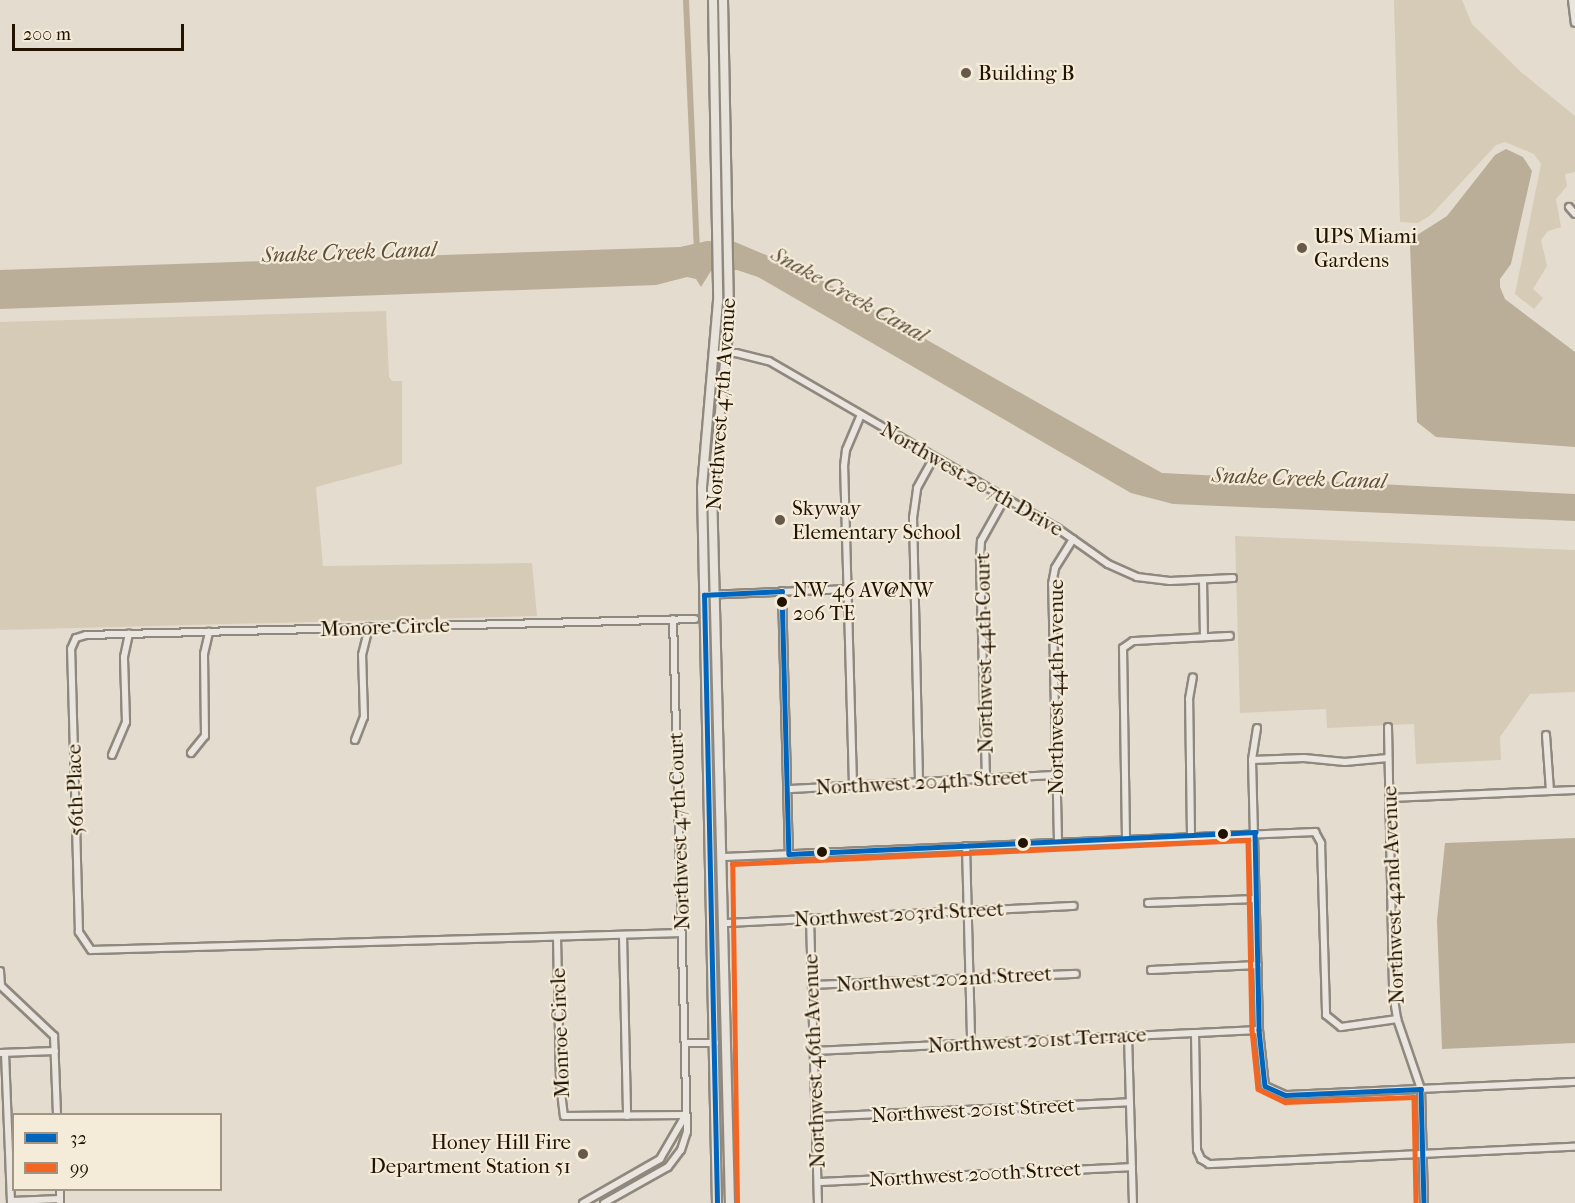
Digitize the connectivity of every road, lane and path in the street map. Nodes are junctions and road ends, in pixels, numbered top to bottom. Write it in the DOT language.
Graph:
graph roads {
  1 [pos="713,0"];
  2 [pos="723,0"];
  3 [pos="1572,0"];
  4 [pos="1575,23"];
  5 [pos="1569,207"];
  6 [pos="1575,214"];
  7 [pos="727,352"];
  8 [pos="716,354"];
  9 [pos="861,415"];
  10 [pos="934,457"];
  11 [pos="1005,498"];
  12 [pos="1073,538"];
  13 [pos="1233,578"];
  14 [pos="1203,580"];
  15 [pos="847,589"];
  16 [pos="782,591"];
  17 [pos="716,594"];
  18 [pos="704,595"];
  19 [pos="673,619"];
  20 [pos="695,619"];
  21 [pos="369,627"];
  22 [pos="210,632"];
  23 [pos="129,634"];
  24 [pos="1230,636"];
  25 [pos="1204,637"];
  26 [pos="76,638"];
  27 [pos="1193,677"];
  28 [pos="1388,727"];
  29 [pos="1257,728"];
  30 [pos="1546,735"];
  31 [pos="356,740"];
  32 [pos="191,753"];
  33 [pos="112,756"];
  34 [pos="1388,758"];
  35 [pos="1252,760"];
  36 [pos="1056,775"];
  37 [pos="987,778"];
  38 [pos="919,781"];
  39 [pos="854,785"];
  40 [pos="789,789"];
  41 [pos="1575,790"];
  42 [pos="1550,791"];
  43 [pos="1390,798"];
  44 [pos="1255,832"];
  45 [pos="1191,835"];
  46 [pos="710,838"];
  47 [pos="1126,838"];
  48 [pos="1058,841"];
  49 [pos="966,846"];
  50 [pos="789,854"];
  51 [pos="723,857"];
  52 [pos="1256,899"];
  53 [pos="1148,903"];
  54 [pos="1074,906"];
  55 [pos="967,910"];
  56 [pos="810,918"];
  57 [pos="725,923"];
  58 [pos="682,933"];
  59 [pos="713,933"];
  60 [pos="623,935"];
  61 [pos="558,938"];
  62 [pos="1258,965"];
  63 [pos="1151,970"];
  64 [pos="0,971"];
  65 [pos="1076,974"];
  66 [pos="969,978"];
  67 [pos="812,985"];
  68 [pos="1397,1019"];
  69 [pos="1259,1030"];
  70 [pos="1195,1033"];
  71 [pos="1128,1036"];
  72 [pos="685,1043"];
  73 [pos="715,1043"];
  74 [pos="970,1043"];
  75 [pos="55,1051"];
  76 [pos="814,1051"];
  77 [pos="3,1053"];
  78 [pos="716,1078"];
  79 [pos="1575,1082"];
  80 [pos="1421,1089"];
  81 [pos="728,1095"];
  82 [pos="1130,1102"];
  83 [pos="57,1113"];
  84 [pos="685,1115"];
  85 [pos="627,1116"];
  86 [pos="815,1117"];
  87 [pos="1575,1147"];
  88 [pos="1423,1155"];
  89 [pos="649,1165"];
  90 [pos="1132,1167"];
  91 [pos="655,1175"];
  92 [pos="818,1182"];
  93 [pos="60,1201"];
  94 [pos="11,1202"];
  95 [pos="584,1203"];
  96 [pos="604,1203"];
  97 [pos="717,1203"];
  98 [pos="730,1203"];
  99 [pos="818,1203"];
  100 [pos="1133,1203"];
  101 [pos="1424,1203"];
  1 -- 8 [label="main road, Northwest 47th Avenue"];
  2 -- 7 [label="main road, Northwest 47th Avenue"];
  3 -- 4 [label="street"];
  5 -- 6 [label="street"];
  7 -- 8 [label="street, Northwest 207th Drive"];
  7 -- 9 [label="street, Northwest 207th Drive"];
  7 -- 17 [label="main road, Northwest 47th Avenue"];
  8 -- 18 [label="main road, Northwest 47th Avenue"];
  9 -- 10 [label="street, Northwest 207th Drive"];
  9 -- 15 [label="street"];
  10 -- 11 [label="street, Northwest 207th Drive"];
  10 -- 38 [label="street"];
  11 -- 12 [label="street, Northwest 207th Drive"];
  11 -- 37 [label="street, Northwest 44th Court"];
  12 -- 14 [label="street, Northwest 207th Drive"];
  12 -- 36 [label="street, Northwest 44th Avenue"];
  13 -- 14 [label="street, Northwest 207th Drive"];
  14 -- 25 [label="street"];
  15 -- 16 [label="street"];
  15 -- 39 [label="street"];
  16 -- 17 [label="street"];
  16 -- 40 [label="street"];
  17 -- 18 [label="street"];
  17 -- 51 [label="main road, Northwest 47th Avenue"];
  18 -- 46 [label="main road, Northwest 47th Avenue"];
  19 -- 20 [label="street, Monore Circle"];
  19 -- 21 [label="street, Monore Circle"];
  19 -- 58 [label="street, Northwest 47th Court"];
  21 -- 22 [label="street, Monore Circle"];
  21 -- 31 [label="street"];
  22 -- 23 [label="street, Monore Circle"];
  22 -- 32 [label="street"];
  23 -- 26 [label="street, Monore Circle"];
  23 -- 33 [label="street"];
  24 -- 25 [label="street"];
  25 -- 47 [label="street"];
  26 -- 61 [label="street, 56th Place"];
  27 -- 45 [label="street"];
  28 -- 34 [label="street, Northwest 42nd Avenue"];
  29 -- 35 [label="street"];
  30 -- 42 [label="street"];
  34 -- 35 [label="street"];
  34 -- 43 [label="street, Northwest 42nd Avenue"];
  35 -- 44 [label="street"];
  36 -- 37 [label="street, Northwest 204th Street"];
  36 -- 48 [label="street, Northwest 44th Avenue"];
  37 -- 38 [label="street, Northwest 204th Street"];
  38 -- 39 [label="street, Northwest 204th Street"];
  39 -- 40 [label="street, Northwest 204th Street"];
  40 -- 50 [label="street"];
  41 -- 42 [label="street"];
  42 -- 43 [label="street"];
  43 -- 68 [label="street, Northwest 42nd Avenue"];
  44 -- 45 [label="street"];
  44 -- 52 [label="street"];
  44 -- 68 [label="street"];
  45 -- 47 [label="street"];
  46 -- 51 [label="main road"];
  46 -- 59 [label="main road, Northwest 47th Avenue"];
  47 -- 48 [label="street"];
  48 -- 49 [label="street"];
  49 -- 50 [label="street"];
  49 -- 55 [label="street"];
  50 -- 51 [label="street"];
  51 -- 57 [label="main road, Northwest 47th Avenue"];
  52 -- 53 [label="street"];
  52 -- 62 [label="street"];
  54 -- 55 [label="street, Northwest 203rd Street"];
  55 -- 56 [label="street, Northwest 203rd Street"];
  55 -- 66 [label="street"];
  56 -- 57 [label="street, Northwest 203rd Street"];
  56 -- 67 [label="street, Northwest 46th Avenue"];
  57 -- 59 [label="main road"];
  57 -- 81 [label="main road, Northwest 47th Avenue"];
  58 -- 60 [label="street"];
  58 -- 72 [label="street, Northwest 47th Court"];
  59 -- 73 [label="main road, Northwest 47th Avenue"];
  60 -- 61 [label="street"];
  60 -- 85 [label="street"];
  61 -- 85 [label="street, Monroe Circle"];
  62 -- 63 [label="street"];
  62 -- 69 [label="street"];
  64 -- 75 [label="street"];
  65 -- 66 [label="street, Northwest 202nd Street"];
  66 -- 67 [label="street, Northwest 202nd Street"];
  66 -- 74 [label="street"];
  67 -- 76 [label="street, Northwest 46th Avenue"];
  68 -- 80 [label="street, Northwest 42nd Avenue"];
  69 -- 70 [label="street, Northwest 201st Terrace"];
  69 -- 80 [label="street"];
  70 -- 71 [label="street, Northwest 201st Terrace"];
  70 -- 88 [label="street"];
  71 -- 74 [label="street, Northwest 201st Terrace"];
  71 -- 82 [label="street"];
  72 -- 73 [label="street"];
  72 -- 84 [label="street, Northwest 47th Court"];
  73 -- 78 [label="main road, Northwest 47th Avenue"];
  74 -- 76 [label="street, Northwest 201st Terrace"];
  75 -- 77 [label="street"];
  75 -- 83 [label="street"];
  76 -- 86 [label="street, Northwest 46th Avenue"];
  77 -- 94 [label="street"];
  78 -- 81 [label="main road"];
  78 -- 97 [label="main road, Northwest 47th Avenue"];
  79 -- 80 [label="street"];
  80 -- 88 [label="street, Northwest 42nd Avenue"];
  81 -- 98 [label="main road, Northwest 47th Avenue"];
  82 -- 86 [label="street, Northwest 201st Street"];
  82 -- 90 [label="street"];
  84 -- 85 [label="street, Monroe Circle"];
  84 -- 89 [label="street"];
  84 -- 91 [label="street, Northwest 47th Court"];
  86 -- 92 [label="street, Northwest 46th Avenue"];
  87 -- 88 [label="street"];
  88 -- 101 [label="street, Northwest 42nd Avenue"];
  89 -- 91 [label="street"];
  89 -- 95 [label="street"];
  90 -- 92 [label="street, Northwest 200th Street"];
  90 -- 100 [label="street"];
  91 -- 96 [label="street, Northwest 47th Court"];
  92 -- 99 [label="street, Northwest 46th Avenue"];
  93 -- 94 [label="street"];
}
